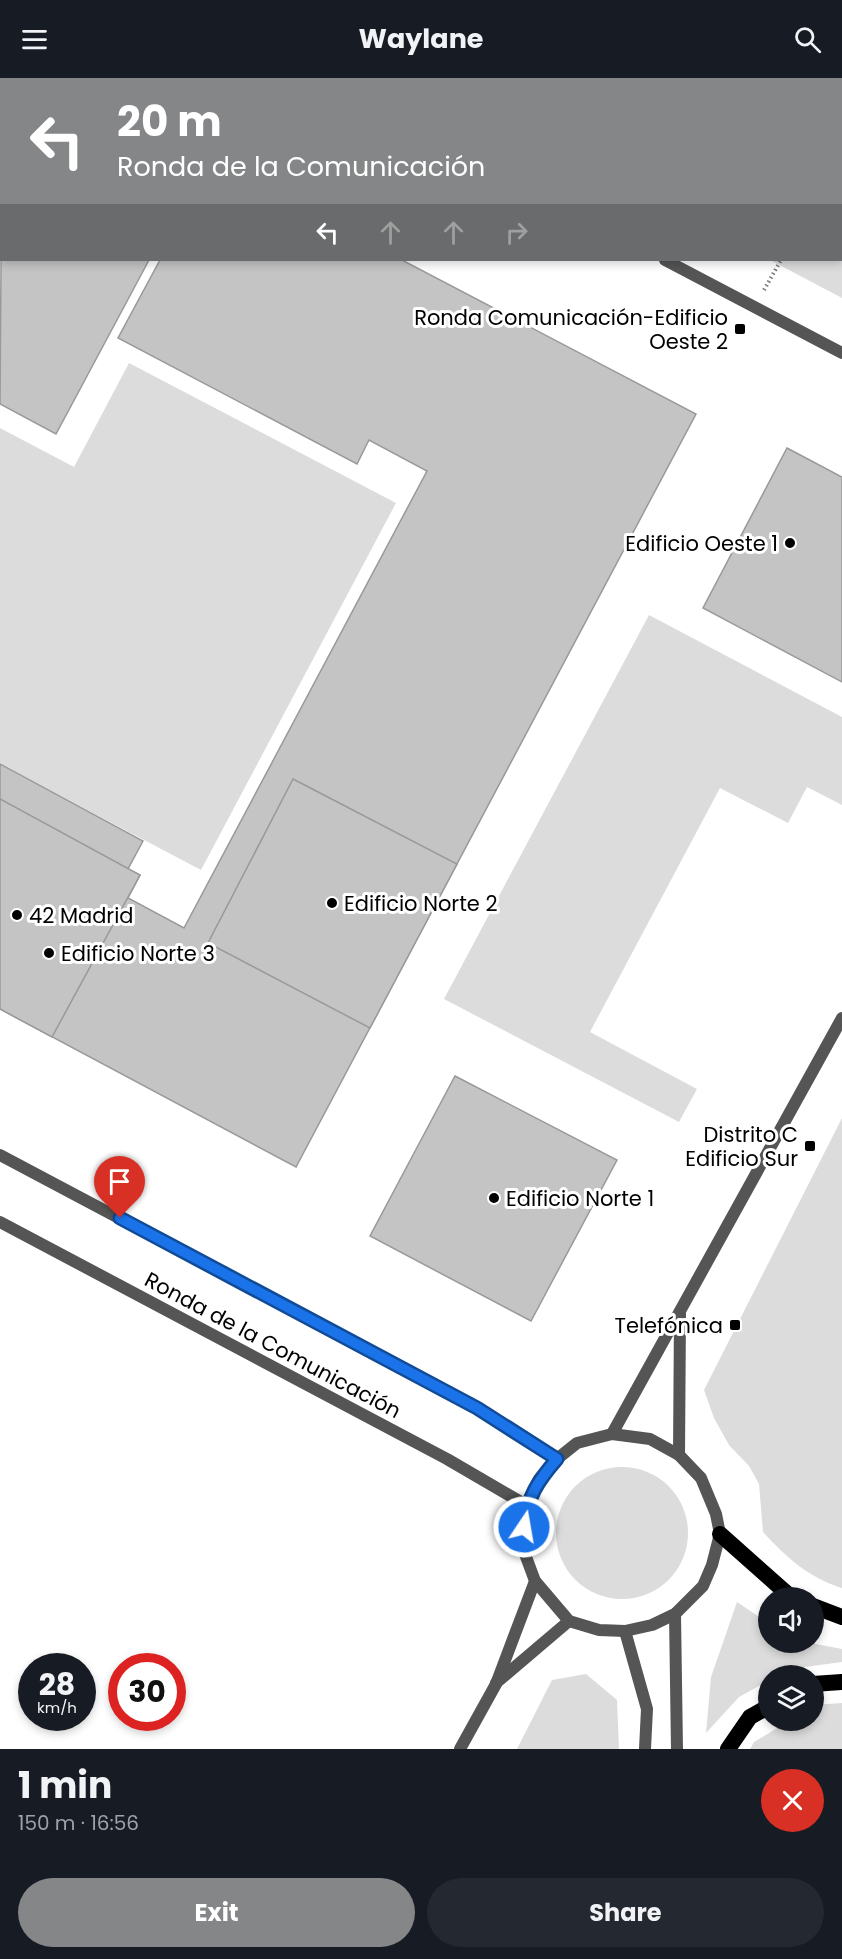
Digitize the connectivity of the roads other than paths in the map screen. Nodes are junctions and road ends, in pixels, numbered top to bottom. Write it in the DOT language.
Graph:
graph roads {
  1 [pos="667,261"];
  2 [pos="842,353"];
  3 [pos="842,1018"];
  4 [pos="0,1155"];
  5 [pos="0,1222"];
  6 [pos="680,1308"];
  7 [pos="612,1434"];
  8 [pos="679,1455"];
  9 [pos="557,1459"];
  10 [pos="526,1505"];
  11 [pos="720,1534"];
  12 [pos="535,1581"];
  13 [pos="780,1587"];
  14 [pos="824,1610"];
  15 [pos="675,1614"];
  16 [pos="842,1617"];
  17 [pos="569,1621"];
  18 [pos="625,1630"];
  19 [pos="842,1682"];
  20 [pos="824,1683"];
  21 [pos="495,1684"];
  22 [pos="758,1712"];
  23 [pos="460,1749"];
  24 [pos="645,1749"];
  25 [pos="677,1749"];
  26 [pos="728,1749"];
  1 -- 2 [label="street"];
  3 -- 6 [label="street"];
  4 -- 9 [label="street, Ronda de la Comunicación"];
  5 -- 10 [label="street, Ronda de la Comunicación"];
  6 -- 7 [label="street"];
  6 -- 8 [label="street"];
  7 -- 8 [label="street"];
  7 -- 9 [label="street"];
  8 -- 11 [label="street"];
  9 -- 10 [label="street"];
  10 -- 12 [label="street"];
  11 -- 13 [label="highway"];
  11 -- 15 [label="street"];
  12 -- 17 [label="street"];
  12 -- 21 [label="street"];
  14 -- 16 [label="highway"];
  15 -- 18 [label="street"];
  15 -- 25 [label="street"];
  17 -- 18 [label="street"];
  17 -- 21 [label="street"];
  18 -- 24 [label="street"];
  19 -- 20 [label="highway"];
  21 -- 23 [label="street"];
  22 -- 26 [label="highway"];
}
